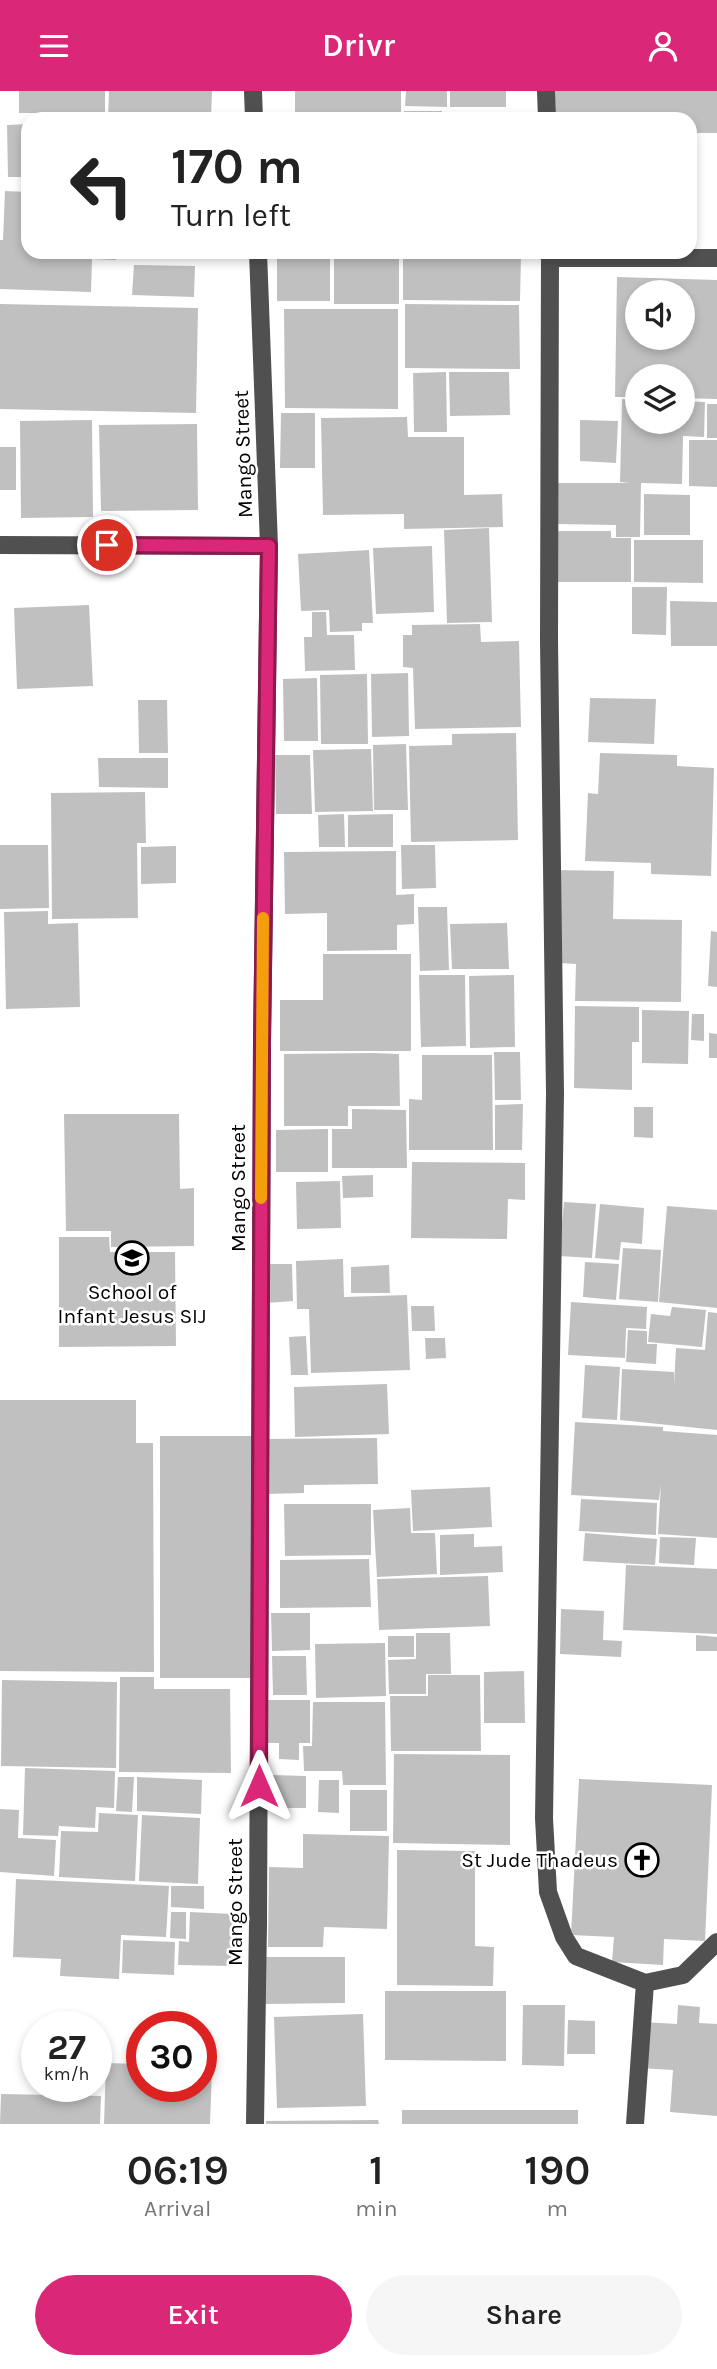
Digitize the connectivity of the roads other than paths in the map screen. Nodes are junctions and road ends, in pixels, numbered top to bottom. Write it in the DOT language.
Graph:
graph roads {
  1 [pos="253,91"];
  2 [pos="546,91"];
  3 [pos="254,112"];
  4 [pos="547,112"];
  5 [pos="697,258"];
  6 [pos="717,258"];
  7 [pos="258,259"];
  8 [pos="550,259"];
  9 [pos="0,545"];
  10 [pos="269,546"];
  11 [pos="717,1942"];
  12 [pos="645,1983"];
  13 [pos="255,2124"];
  14 [pos="635,2124"];
  1 -- 3 [label="street"];
  2 -- 4 [label="street"];
  5 -- 6 [label="street"];
  7 -- 10 [label="street, Mango Street"];
  8 -- 12 [label="street"];
  9 -- 10 [label="street"];
  10 -- 13 [label="street, Mango Street"];
  11 -- 12 [label="street"];
  12 -- 14 [label="street"];
}
